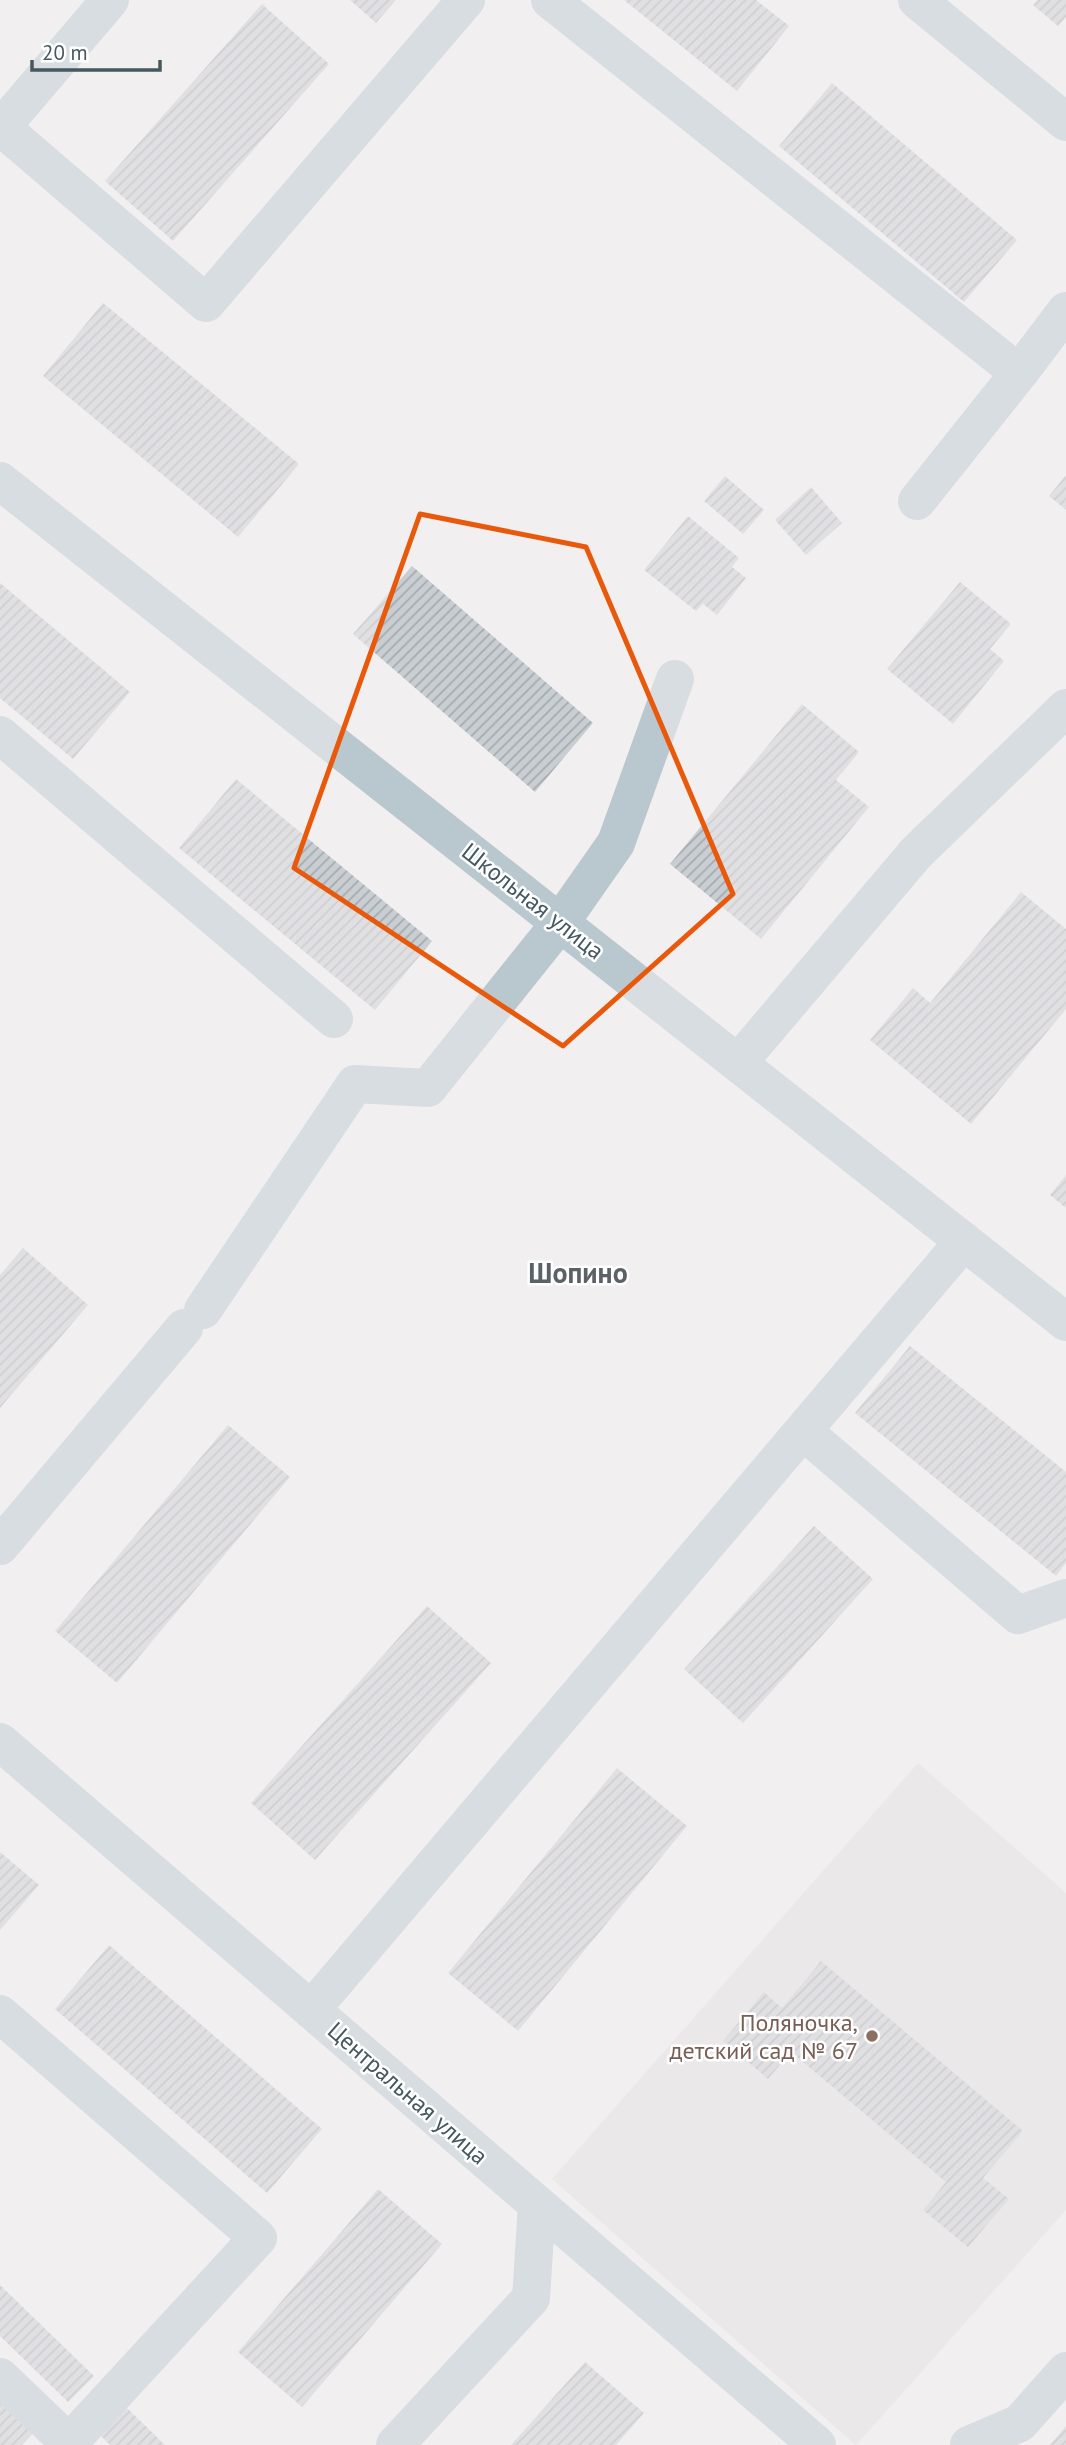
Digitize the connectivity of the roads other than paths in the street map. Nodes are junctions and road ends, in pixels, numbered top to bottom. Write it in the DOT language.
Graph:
graph roads {
  1 [pos="110,0"];
  2 [pos="466,0"];
  3 [pos="550,0"];
  4 [pos="916,0"];
  5 [pos="1066,122"];
  6 [pos="1,128"];
  7 [pos="1066,311"];
  8 [pos="1019,373"];
  9 [pos="0,481"];
  10 [pos="917,500"];
  11 [pos="675,678"];
  12 [pos="1066,708"];
  13 [pos="0,734"];
  14 [pos="560,923"];
  15 [pos="334,1019"];
  16 [pos="738,1063"];
  17 [pos="964,1241"];
  18 [pos="1066,1322"];
  19 [pos="803,1431"];
  20 [pos="0,1546"];
  21 [pos="1066,1598"];
  22 [pos="0,1741"];
  23 [pos="312,2010"];
  24 [pos="0,2014"];
  25 [pos="537,2204"];
  26 [pos="1066,2371"];
  27 [pos="0,2377"];
  28 [pos="69,2444"];
  29 [pos="395,2445"];
  30 [pos="817,2445"];
  31 [pos="969,2445"];
  1 -- 6 [label="street"];
  2 -- 6 [label="street"];
  3 -- 8 [label="street"];
  4 -- 5 [label="street"];
  7 -- 8 [label="street"];
  8 -- 10 [label="street"];
  9 -- 14 [label="street, Школьная улица"];
  11 -- 14 [label="street"];
  12 -- 16 [label="street"];
  13 -- 15 [label="street"];
  14 -- 16 [label="street, Школьная улица"];
  14 -- 20 [label="street"];
  16 -- 17 [label="street, Школьная улица"];
  17 -- 18 [label="street, Школьная улица"];
  17 -- 19 [label="street"];
  19 -- 21 [label="street"];
  19 -- 23 [label="street"];
  22 -- 23 [label="street, Центральная улица"];
  23 -- 25 [label="street, Центральная улица"];
  24 -- 28 [label="street"];
  25 -- 29 [label="street"];
  25 -- 30 [label="street, Центральная улица"];
  26 -- 31 [label="street"];
  27 -- 28 [label="street"];
}
